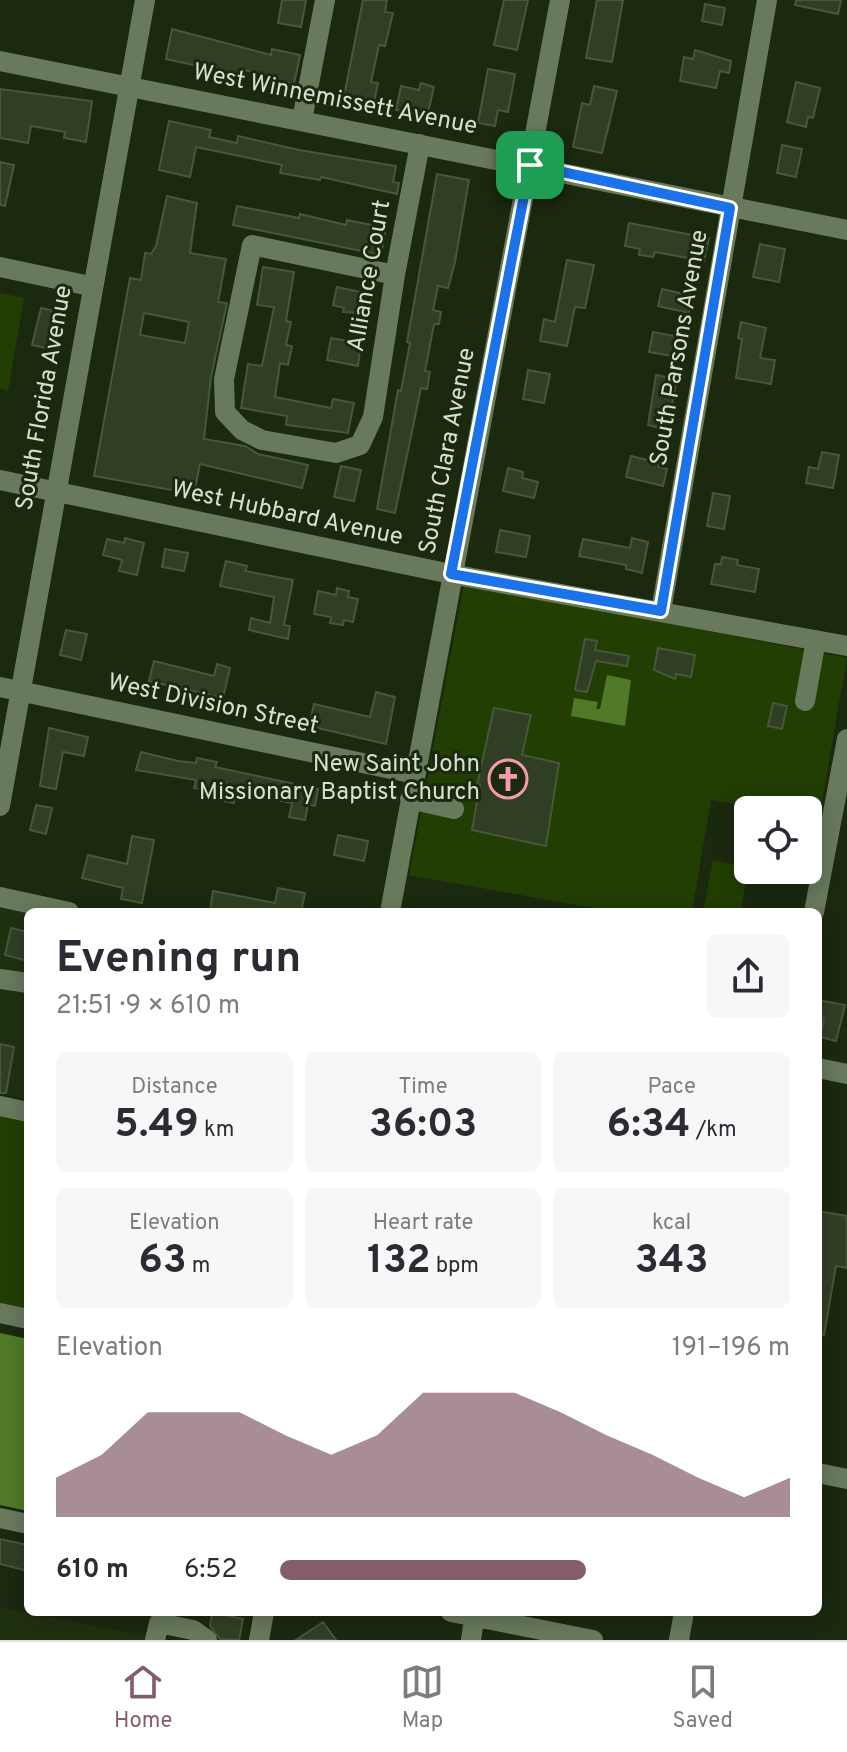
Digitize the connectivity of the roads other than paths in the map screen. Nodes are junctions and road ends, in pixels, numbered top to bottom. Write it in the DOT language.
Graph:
graph roads {
  1 [pos="145,0"];
  2 [pos="325,0"];
  3 [pos="560,0"];
  4 [pos="767,0"];
  5 [pos="0,61"];
  6 [pos="128,85"];
  7 [pos="302,120"];
  8 [pos="420,144"];
  9 [pos="530,165"];
  10 [pos="730,208"];
  11 [pos="847,230"];
  12 [pos="0,267"];
  13 [pos="395,275"];
  14 [pos="90,286"];
  15 [pos="0,480"];
  16 [pos="55,493"];
  17 [pos="451,574"];
  18 [pos="661,611"];
  19 [pos="816,640"];
  20 [pos="847,646"];
  21 [pos="0,687"];
  22 [pos="21,691"];
  23 [pos="805,701"];
  24 [pos="847,739"];
  25 [pos="415,774"];
  26 [pos="410,799"];
  27 [pos="0,806"];
  28 [pos="454,809"];
  29 [pos="0,897"];
  30 [pos="51,908"];
  31 [pos="391,908"];
  32 [pos="815,908"];
  33 [pos="0,979"];
  34 [pos="24,982"];
  35 [pos="822,1069"];
  36 [pos="847,1074"];
  37 [pos="0,1106"];
  38 [pos="24,1111"];
  39 [pos="0,1313"];
  40 [pos="24,1318"];
  41 [pos="822,1474"];
  42 [pos="847,1479"];
  43 [pos="0,1518"];
  44 [pos="24,1523"];
  45 [pos="263,1616"];
  46 [pos="475,1616"];
  47 [pos="484,1616"];
  48 [pos="683,1616"];
  49 [pos="155,1640"];
  50 [pos="207,1640"];
  51 [pos="259,1640"];
  52 [pos="471,1640"];
  53 [pos="593,1640"];
  54 [pos="679,1640"];
  1 -- 6 [label="street, South Florida Avenue"];
  2 -- 7 [label="street"];
  3 -- 9 [label="street, South Clara Avenue"];
  4 -- 10 [label="street, South Parsons Avenue"];
  5 -- 6 [label="street, West Winnemissett Avenue"];
  6 -- 7 [label="street, West Winnemissett Avenue"];
  6 -- 14 [label="street, South Florida Avenue"];
  7 -- 8 [label="street, West Winnemissett Avenue"];
  8 -- 9 [label="street, West Winnemissett Avenue"];
  8 -- 13 [label="street, Alliance Court"];
  9 -- 10 [label="street, West Winnemissett Avenue"];
  9 -- 17 [label="street, South Clara Avenue"];
  10 -- 11 [label="street, West Winnemissett Avenue"];
  10 -- 18 [label="street, South Parsons Avenue"];
  12 -- 14 [label="street"];
  13 -- 13 [label="street, Alliance Court"];
  14 -- 16 [label="street, South Florida Avenue"];
  15 -- 16 [label="street, West Hubbard Avenue"];
  16 -- 17 [label="street, West Hubbard Avenue"];
  16 -- 22 [label="street, South Florida Avenue"];
  17 -- 18 [label="street, West Hubbard Avenue"];
  17 -- 25 [label="street, South Clara Avenue"];
  18 -- 19 [label="street, West Hubbard Avenue"];
  19 -- 20 [label="street, West Hubbard Avenue"];
  19 -- 23 [label="street"];
  21 -- 22 [label="street, West Division Street"];
  22 -- 25 [label="street, West Division Street"];
  22 -- 27 [label="street, South Florida Avenue"];
  24 -- 32 [label="street"];
  25 -- 26 [label="street, South Clara Avenue"];
  26 -- 28 [label="street"];
  26 -- 31 [label="street, South Clara Avenue"];
  29 -- 30 [label="street"];
  33 -- 34 [label="street"];
  35 -- 36 [label="street"];
  37 -- 38 [label="street"];
  39 -- 40 [label="street"];
  41 -- 42 [label="street"];
  43 -- 44 [label="street"];
  45 -- 51 [label="street"];
  46 -- 52 [label="street"];
  47 -- 53 [label="street"];
  48 -- 54 [label="street"];
  49 -- 50 [label="street"];
}
